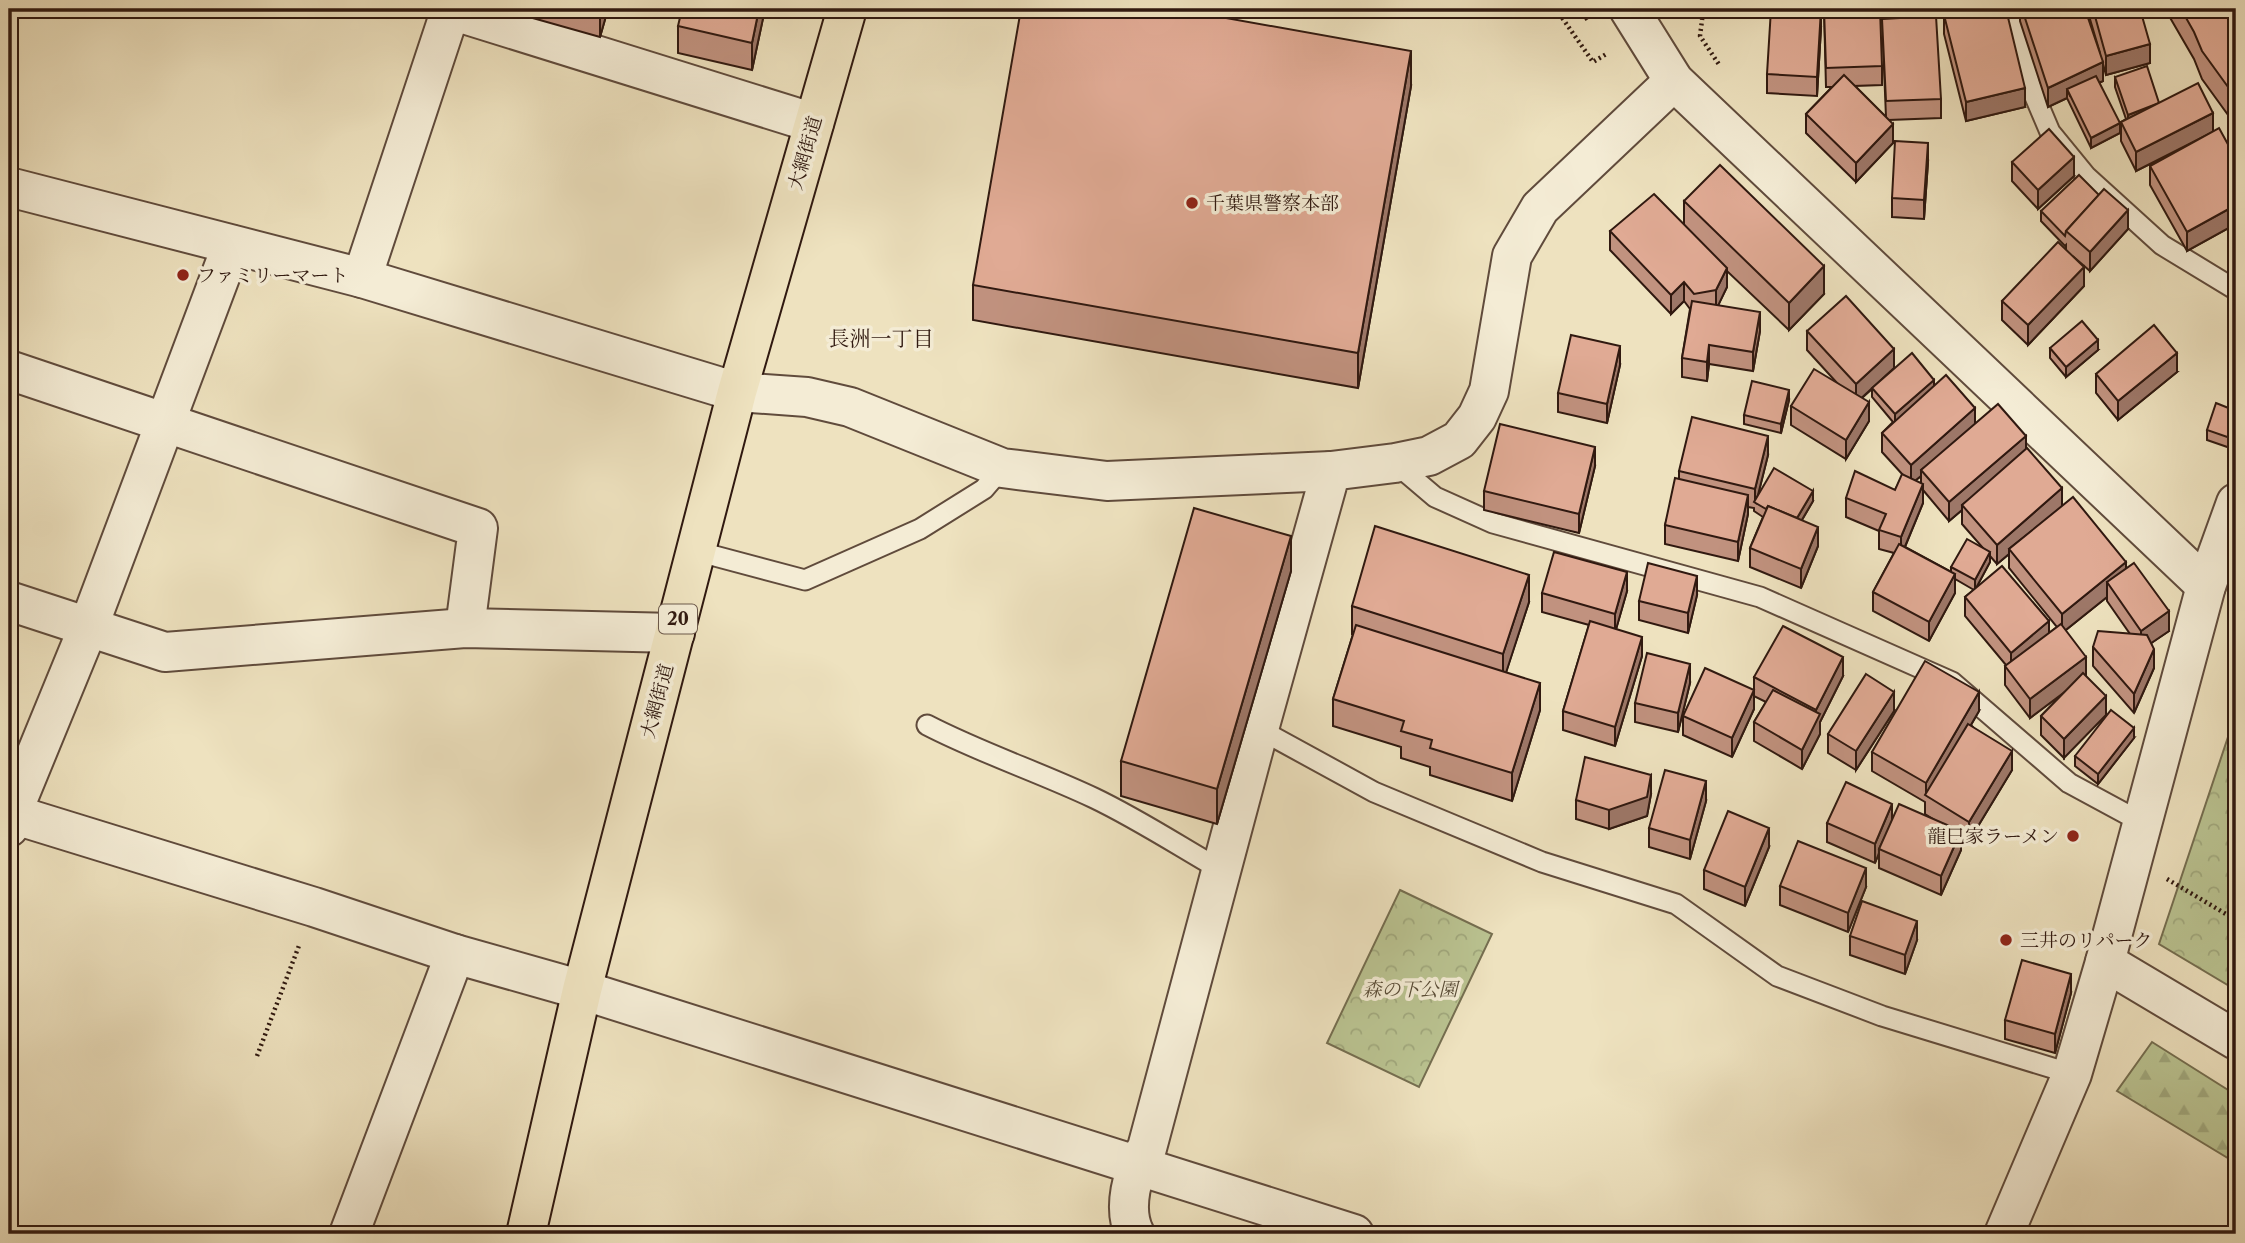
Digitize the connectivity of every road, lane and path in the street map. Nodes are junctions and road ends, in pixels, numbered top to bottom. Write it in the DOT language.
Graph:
graph roads {
  1 [pos="450,9"];
  2 [pos="847,9"];
  3 [pos="1556,9"];
  4 [pos="1629,9"];
  5 [pos="2012,9"];
  6 [pos="1610,52"];
  7 [pos="1674,82"];
  8 [pos="814,123"];
  9 [pos="9,187"];
  10 [pos="232,245"];
  11 [pos="362,278"];
  12 [pos="2236,290"];
  13 [pos="9,370"];
  14 [pos="737,392"];
  15 [pos="164,422"];
  16 [pos="1395,463"];
  17 [pos="1002,468"];
  18 [pos="1331,471"];
  19 [pos="2236,503"];
  20 [pos="696,551"];
  21 [pos="2206,586"];
  22 [pos="9,601"];
  23 [pos="88,628"];
  24 [pos="465,628"];
  25 [pos="675,633"];
  26 [pos="927,725"];
  27 [pos="1259,729"];
  28 [pos="10,818"];
  29 [pos="2138,841"];
  30 [pos="1221,870"];
  31 [pos="314,906"];
  32 [pos="2236,920"];
  33 [pos="455,954"];
  34 [pos="2105,962"];
  35 [pos="582,990"];
  36 [pos="2236,1040"];
  37 [pos="257,1056"];
  38 [pos="2072,1074"];
  39 [pos="1136,1165"];
  40 [pos="349,1234"];
  41 [pos="526,1234"];
  42 [pos="1135,1234"];
  43 [pos="1354,1234"];
  44 [pos="2004,1234"];
  1 -- 8 [label="street"];
  1 -- 11 [label="street"];
  2 -- 8 [label="main road, 大網街道 / 20"];
  3 -- 6 [label="path"];
  4 -- 7 [label="street"];
  5 -- 12 [label="lane"];
  7 -- 16 [label="street"];
  7 -- 21 [label="street"];
  8 -- 14 [label="main road, 大網街道 / 20"];
  9 -- 10 [label="street"];
  10 -- 11 [label="street"];
  10 -- 15 [label="street"];
  11 -- 14 [label="street"];
  13 -- 15 [label="street"];
  14 -- 17 [label="street"];
  14 -- 20 [label="main road, 大網街道 / 20"];
  15 -- 23 [label="street"];
  15 -- 24 [label="street"];
  16 -- 18 [label="street"];
  16 -- 29 [label="lane"];
  17 -- 18 [label="street"];
  17 -- 20 [label="lane"];
  18 -- 27 [label="street"];
  19 -- 21 [label="street"];
  20 -- 25 [label="main road, 大網街道 / 20"];
  21 -- 29 [label="street"];
  22 -- 23 [label="street"];
  23 -- 24 [label="street"];
  23 -- 28 [label="street"];
  24 -- 25 [label="street"];
  25 -- 35 [label="main road, 大網街道 / 20"];
  26 -- 30 [label="lane"];
  27 -- 30 [label="street"];
  27 -- 38 [label="lane"];
  28 -- 31 [label="street"];
  29 -- 32 [label="path"];
  29 -- 34 [label="street"];
  30 -- 39 [label="street"];
  31 -- 33 [label="street"];
  31 -- 37 [label="path"];
  33 -- 35 [label="street"];
  33 -- 40 [label="street"];
  34 -- 36 [label="street"];
  34 -- 38 [label="street"];
  35 -- 39 [label="street"];
  35 -- 41 [label="main road, 大網街道 / 20"];
  38 -- 44 [label="street"];
  39 -- 42 [label="street"];
  39 -- 43 [label="street"];
}
